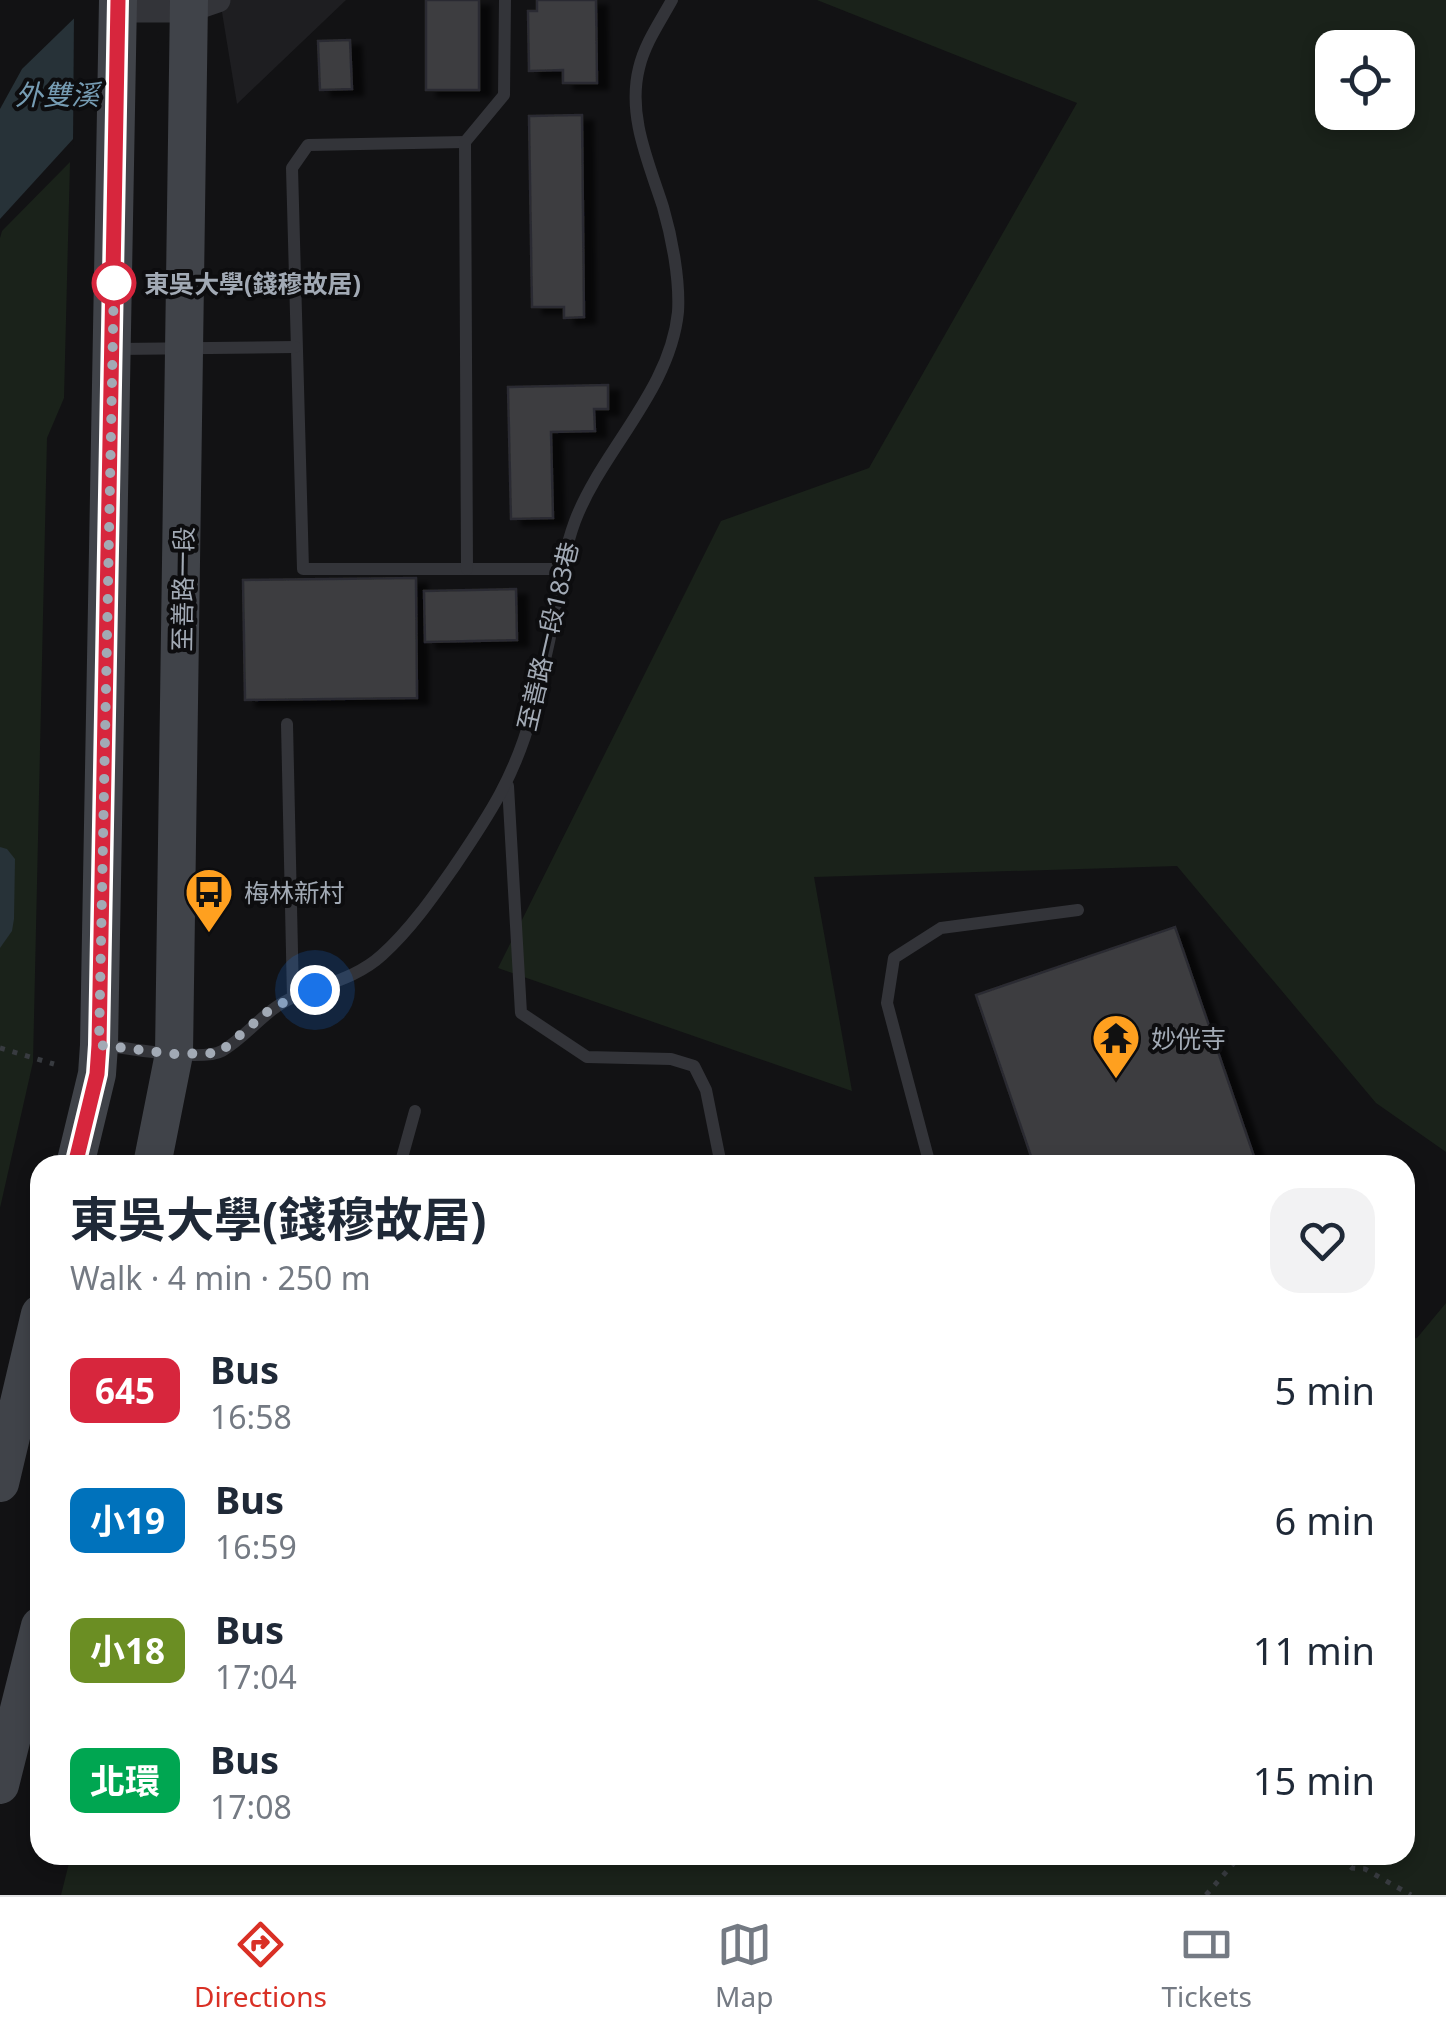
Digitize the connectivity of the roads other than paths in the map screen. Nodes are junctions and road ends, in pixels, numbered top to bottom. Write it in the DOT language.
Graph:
graph roads {
  1 [pos="505,0"];
  2 [pos="672,0"];
  3 [pos="199,4"];
  4 [pos="118,5"];
  5 [pos="465,142"];
  6 [pos="295,346"];
  7 [pos="186,348"];
  8 [pos="113,349"];
  9 [pos="468,569"];
  10 [pos="561,569"];
  11 [pos="287,724"];
  12 [pos="508,784"];
  13 [pos="1078,910"];
  14 [pos="293,997"];
  15 [pos="99,1045"];
  16 [pos="174,1054"];
  17 [pos="415,1111"];
  18 [pos="77,1155"];
  19 [pos="154,1155"];
  20 [pos="403,1155"];
  21 [pos="719,1155"];
  22 [pos="927,1155"];
  23 [pos="30,1356"];
  24 [pos="0,1483"];
  25 [pos="30,1666"];
  26 [pos="0,1785"];
  1 -- 5 [label="lane"];
  2 -- 10 [label="lane, 至善路一段183巷"];
  3 -- 4 [label="street"];
  3 -- 7 [label="main road, 至善路一段"];
  4 -- 8 [label="main road"];
  5 -- 6 [label="lane"];
  5 -- 9 [label="lane"];
  6 -- 7 [label="lane"];
  6 -- 9 [label="lane"];
  7 -- 8 [label="lane"];
  7 -- 16 [label="main road, 至善路一段"];
  8 -- 15 [label="main road"];
  9 -- 10 [label="lane"];
  10 -- 12 [label="lane, 至善路一段183巷"];
  11 -- 14 [label="lane"];
  12 -- 14 [label="lane, 至善路一段183巷"];
  12 -- 21 [label="lane"];
  13 -- 22 [label="lane"];
  14 -- 16 [label="lane, 至善路一段183巷"];
  15 -- 16 [label="lane, 至善路一段183巷"];
  15 -- 18 [label="main road"];
  16 -- 19 [label="main road, 至善路一段"];
  17 -- 20 [label="lane"];
  23 -- 24 [label="main road"];
  25 -- 26 [label="main road"];
}
